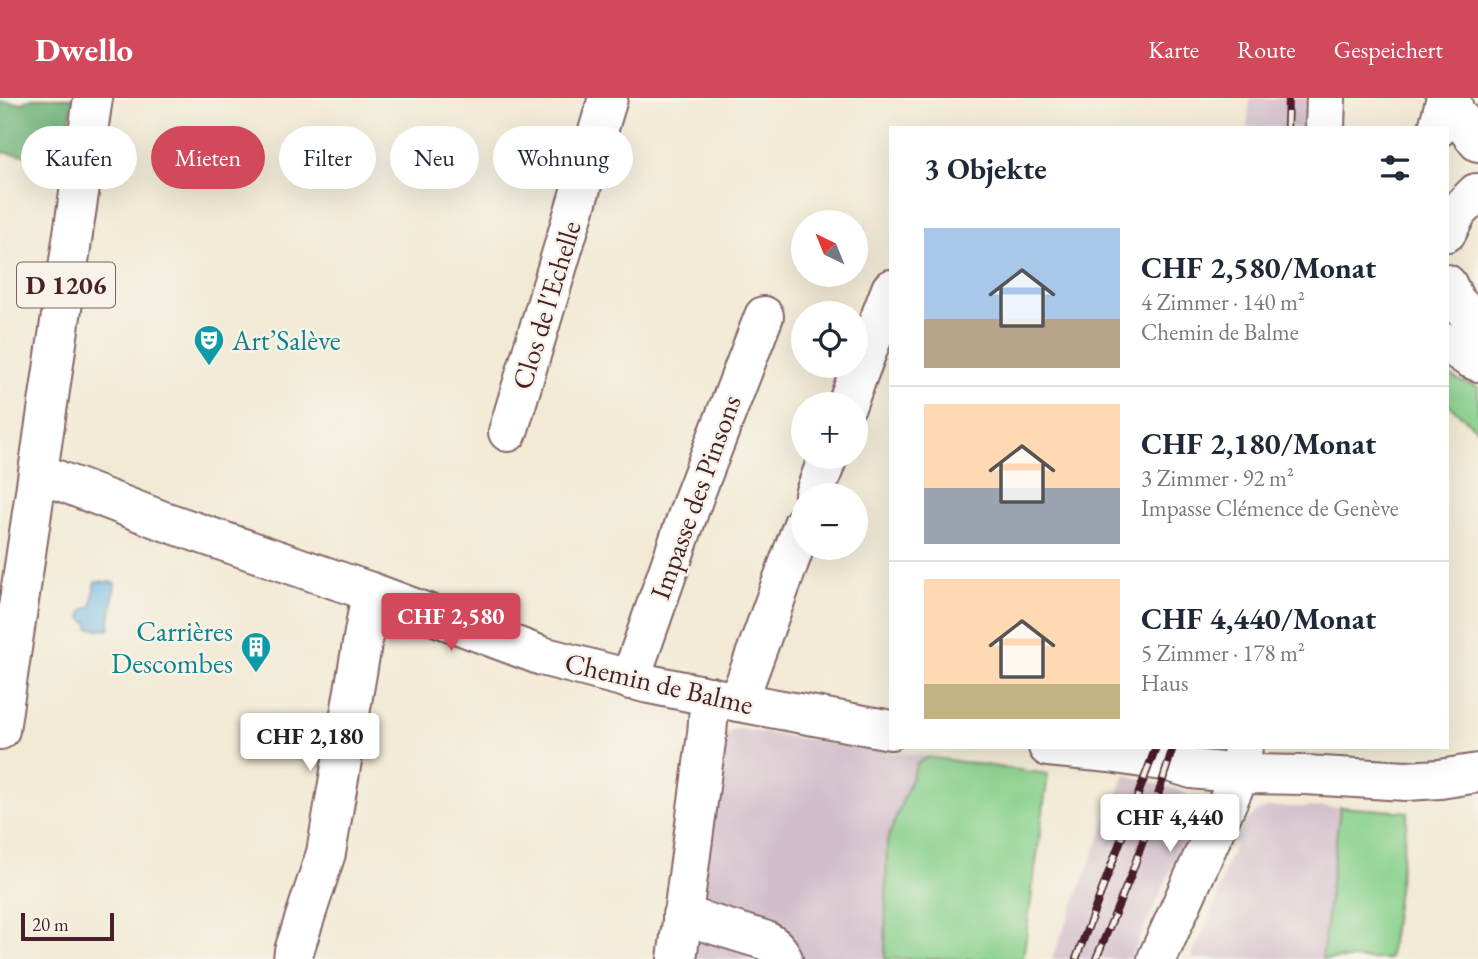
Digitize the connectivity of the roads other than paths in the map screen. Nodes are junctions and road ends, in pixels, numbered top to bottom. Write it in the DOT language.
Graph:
graph roads {
  1 [pos="93,98"];
  2 [pos="608,98"];
  3 [pos="1326,98"];
  4 [pos="1448,98"];
  5 [pos="1325,126"];
  6 [pos="1439,126"];
  7 [pos="1478,142"];
  8 [pos="1477,192"];
  9 [pos="1449,228"];
  10 [pos="1449,288"];
  11 [pos="889,294"];
  12 [pos="764,316"];
  13 [pos="1478,324"];
  14 [pos="1449,344"];
  15 [pos="1478,362"];
  16 [pos="852,392"];
  17 [pos="508,432"];
  18 [pos="39,473"];
  19 [pos="791,551"];
  20 [pos="372,592"];
  21 [pos="630,680"];
  22 [pos="724,699"];
  23 [pos="0,730"];
  24 [pos="889,730"];
  25 [pos="1069,749"];
  26 [pos="1242,761"];
  27 [pos="1478,773"];
  28 [pos="682,915"];
  29 [pos="293,959"];
  30 [pos="677,959"];
  31 [pos="782,959"];
  32 [pos="1157,959"];
  1 -- 18 [label="main road, D 1206"];
  2 -- 17 [label="main road, Clos de l'Echelle"];
  3 -- 5 [label="main road"];
  4 -- 6 [label="main road"];
  4 -- 7 [label="main road"];
  8 -- 9 [label="main road"];
  10 -- 13 [label="main road"];
  11 -- 16 [label="main road"];
  12 -- 21 [label="main road, Impasse des Pinsons"];
  14 -- 15 [label="main road"];
  18 -- 20 [label="main road, Chemin de Balme"];
  18 -- 23 [label="main road, D 1206"];
  19 -- 22 [label="main road"];
  20 -- 21 [label="main road, Chemin de Balme"];
  20 -- 29 [label="main road"];
  21 -- 22 [label="main road, Chemin de Balme"];
  22 -- 24 [label="main road, Chemin de Balme"];
  22 -- 28 [label="main road"];
  25 -- 26 [label="main road"];
  26 -- 27 [label="main road"];
  26 -- 32 [label="main road"];
  28 -- 30 [label="main road"];
  28 -- 31 [label="main road"];
}
